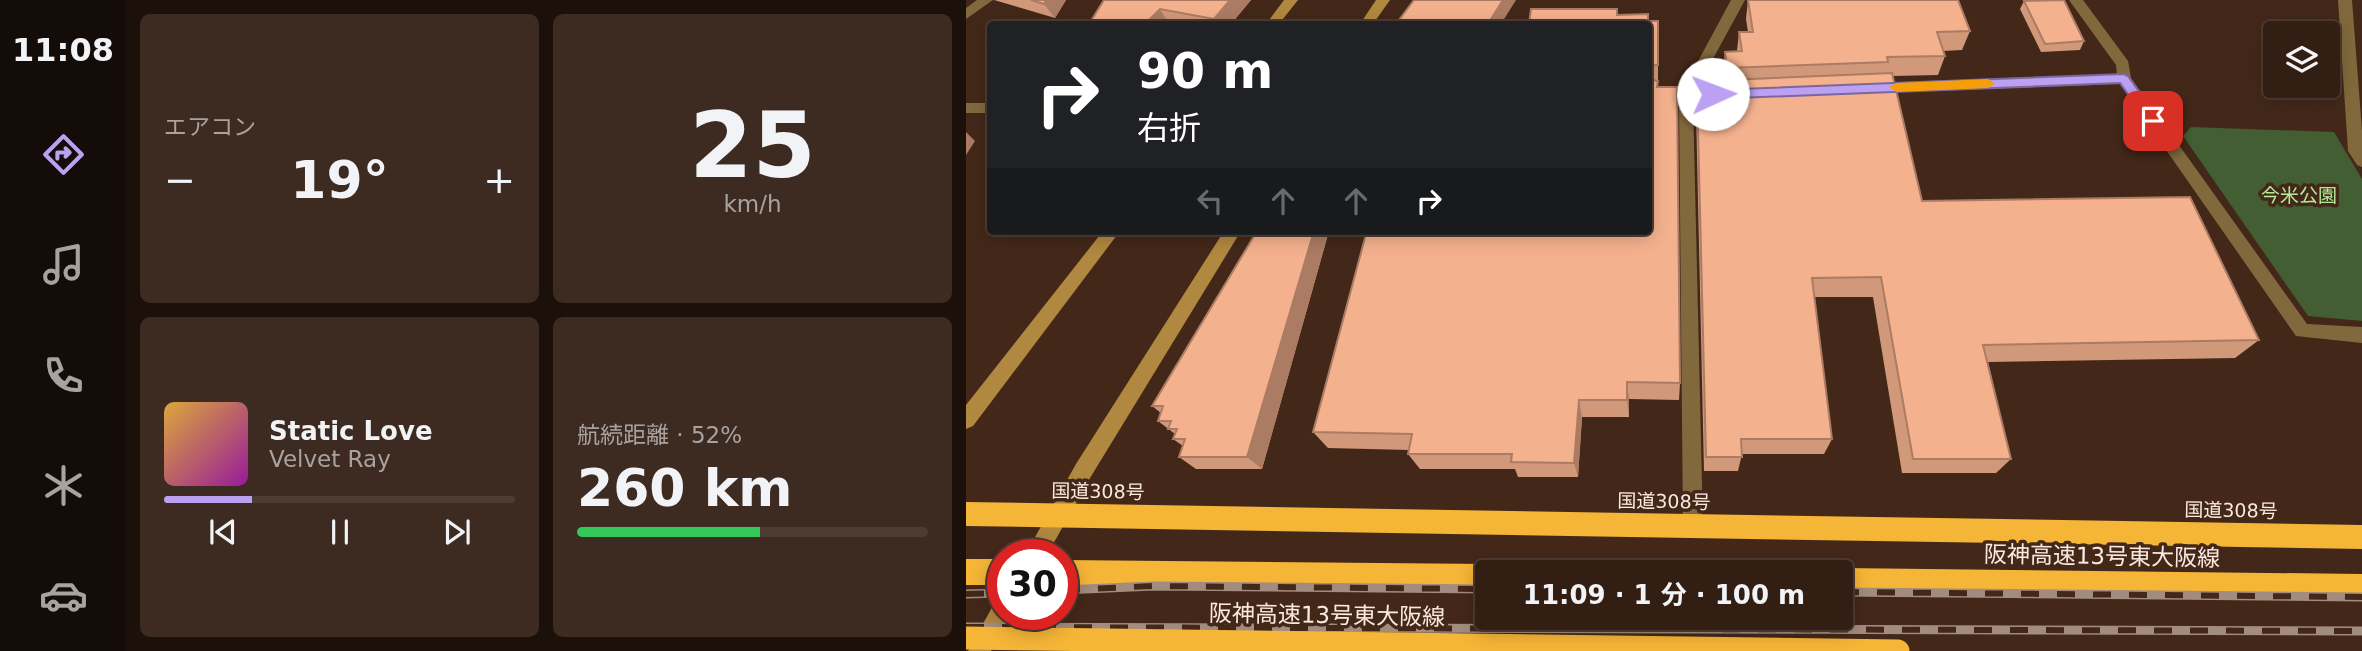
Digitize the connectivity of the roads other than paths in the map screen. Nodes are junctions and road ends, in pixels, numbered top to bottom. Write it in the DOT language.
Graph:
graph roads {
  1 [pos="986,0"];
  2 [pos="1291,0"];
  3 [pos="1383,0"];
  4 [pos="1738,0"];
  5 [pos="2076,0"];
  6 [pos="2345,0"];
  7 [pos="966,15"];
  8 [pos="1274,21"];
  9 [pos="1368,21"];
  10 [pos="2124,79"];
  11 [pos="1864,89"];
  12 [pos="1741,93"];
  13 [pos="1686,96"];
  14 [pos="1652,97"];
  15 [pos="966,107"];
  16 [pos="987,108"];
  17 [pos="2357,108"];
  18 [pos="2362,161"];
  19 [pos="1109,235"];
  20 [pos="1231,235"];
  21 [pos="2362,335"];
  22 [pos="966,420"];
  23 [pos="966,514"];
  24 [pos="1059,514"];
  25 [pos="1693,526"];
  26 [pos="2362,537"];
  27 [pos="1044,539"];
  28 [pos="966,572"];
  29 [pos="987,572"];
  30 [pos="1078,573"];
  31 [pos="1475,578"];
  32 [pos="1853,581"];
  33 [pos="2362,587"];
  34 [pos="991,630"];
  35 [pos="966,638"];
  36 [pos="979,651"];
  37 [pos="1898,651"];
  1 -- 7 [label="street"];
  2 -- 8 [label="street"];
  3 -- 9 [label="street"];
  4 -- 13 [label="street"];
  5 -- 10 [label="street"];
  6 -- 17 [label="street"];
  10 -- 11 [label="street"];
  10 -- 21 [label="street"];
  12 -- 13 [label="street"];
  13 -- 14 [label="street"];
  13 -- 25 [label="street"];
  15 -- 16 [label="street"];
  17 -- 18 [label="street"];
  19 -- 22 [label="street"];
  20 -- 24 [label="street"];
  23 -- 24 [label="highway, 国道308号"];
  24 -- 25 [label="highway, 国道308号"];
  24 -- 27 [label="street"];
  25 -- 26 [label="highway, 国道308号"];
  28 -- 29 [label="highway"];
  30 -- 31 [label="highway, 阪神高速13号東大阪線"];
  32 -- 33 [label="highway, 阪神高速13号東大阪線"];
  34 -- 36 [label="street"];
  35 -- 37 [label="highway, 阪神高速13号東大阪線, bridge"];
}
